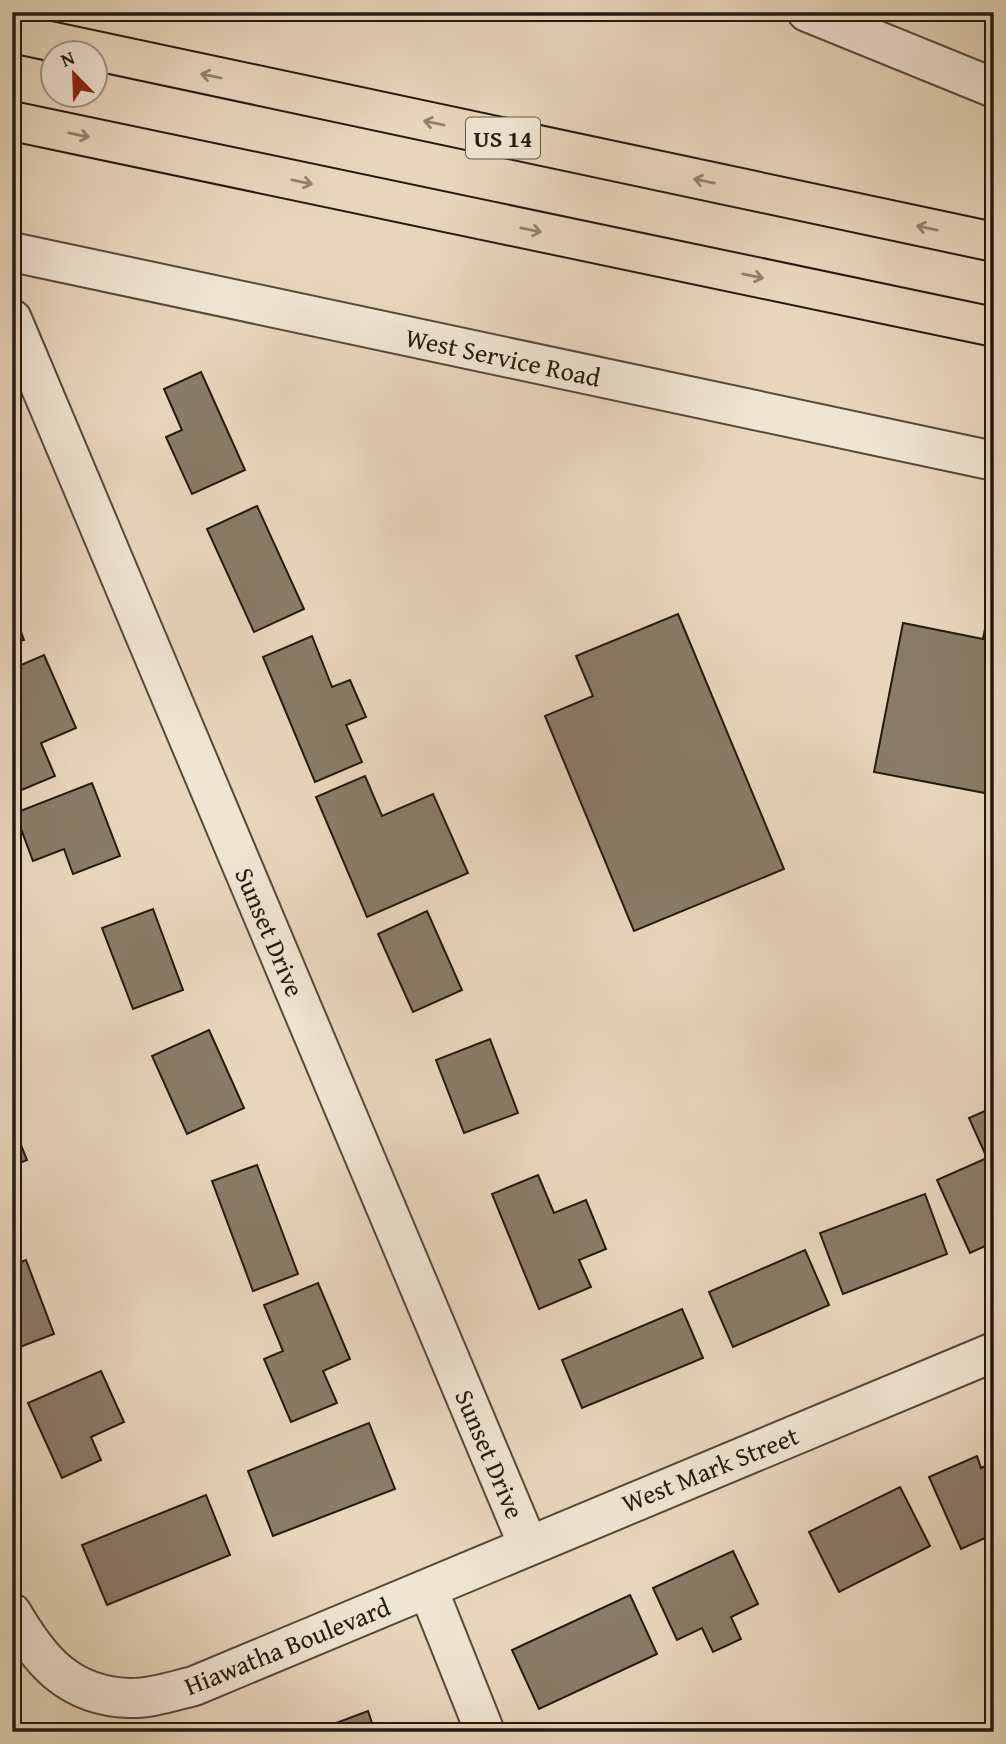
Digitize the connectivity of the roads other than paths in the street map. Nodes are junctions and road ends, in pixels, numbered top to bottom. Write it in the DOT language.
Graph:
graph roads {
  1 [pos="807,12"];
  2 [pos="12,33"];
  3 [pos="994,89"];
  4 [pos="12,121"];
  5 [pos="994,242"];
  6 [pos="12,252"];
  7 [pos="12,319"];
  8 [pos="994,327"];
  9 [pos="994,461"];
  10 [pos="994,1352"];
  11 [pos="528,1545"];
  12 [pos="428,1589"];
  13 [pos="12,1613"];
  14 [pos="485,1732"];
  1 -- 3 [label="street"];
  5 -- 2 [label="highway, US 14, one-way"];
  4 -- 8 [label="highway, one-way"];
  6 -- 9 [label="street, West Service Road"];
  7 -- 11 [label="street, Sunset Drive"];
  10 -- 11 [label="street, West Mark Street"];
  11 -- 12 [label="street, West Mark Street"];
  12 -- 13 [label="street, Hiawatha Boulevard"];
  12 -- 14 [label="street"];
}
